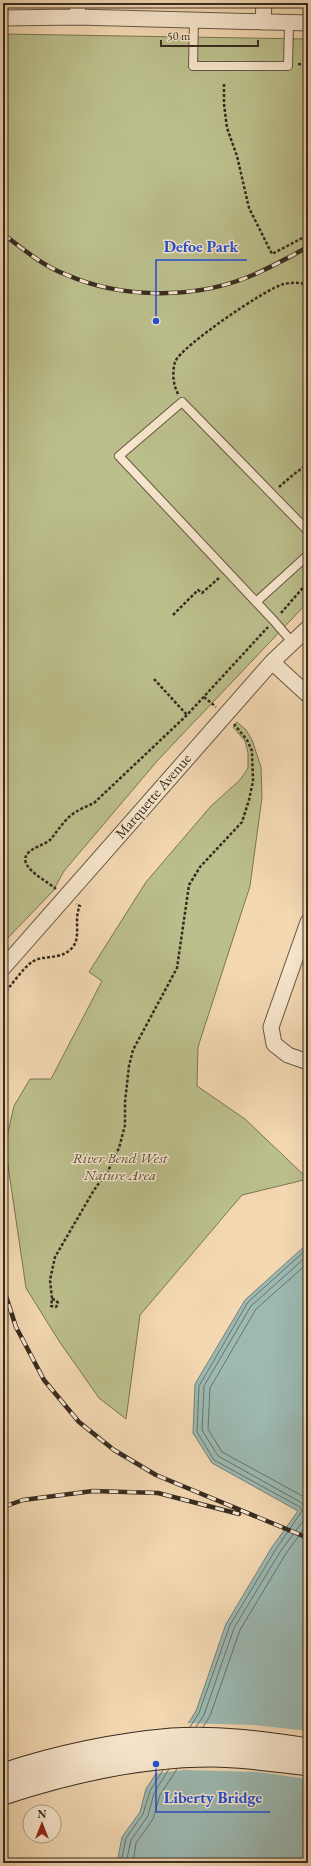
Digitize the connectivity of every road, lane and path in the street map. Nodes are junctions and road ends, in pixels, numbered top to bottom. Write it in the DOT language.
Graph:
graph roads {
  1 [pos="264,3"];
  2 [pos="78,10"];
  3 [pos="3,18"];
  4 [pos="194,20"];
  5 [pos="263,22"];
  6 [pos="289,23"];
  7 [pos="308,23"];
  8 [pos="224,84"];
  9 [pos="308,235"];
  10 [pos="308,284"];
  11 [pos="182,402"];
  12 [pos="308,464"];
  13 [pos="271,494"];
  14 [pos="308,531"];
  15 [pos="308,555"];
  16 [pos="226,571"];
  17 [pos="308,582"];
  18 [pos="256,602"];
  19 [pos="173,615"];
  20 [pos="274,621"];
  21 [pos="308,628"];
  22 [pos="292,642"];
  23 [pos="272,662"];
  24 [pos="154,679"];
  25 [pos="308,695"];
  26 [pos="204,697"];
  27 [pos="187,715"];
  28 [pos="224,716"];
  29 [pos="66,896"];
  30 [pos="308,922"];
  31 [pos="3,968"];
  32 [pos="3,995"];
  33 [pos="308,1062"];
  34 [pos="52,1299"];
  35 [pos="308,1749"];
  36 [pos="308,1765"];
  37 [pos="3,1774"];
  38 [pos="3,1794"];
  1 -- 5 [label="street"];
  2 -- 3 [label="street"];
  2 -- 4 [label="street"];
  4 -- 5 [label="street"];
  4 -- 6 [label="lane"];
  5 -- 6 [label="street"];
  6 -- 7 [label="street"];
  8 -- 9 [label="path"];
  10 -- 11 [label="path"];
  11 -- 13 [label="lane"];
  11 -- 16 [label="lane"];
  12 -- 13 [label="path"];
  13 -- 14 [label="lane"];
  15 -- 18 [label="lane"];
  16 -- 18 [label="lane"];
  16 -- 19 [label="path"];
  17 -- 20 [label="path"];
  18 -- 20 [label="lane"];
  20 -- 22 [label="lane"];
  20 -- 26 [label="path"];
  21 -- 22 [label="street, Marquette Avenue"];
  22 -- 23 [label="street, Marquette Avenue"];
  23 -- 25 [label="street"];
  23 -- 28 [label="street, Marquette Avenue"];
  24 -- 27 [label="path"];
  26 -- 27 [label="path"];
  26 -- 28 [label="path"];
  27 -- 29 [label="path"];
  28 -- 29 [label="street, Marquette Avenue"];
  28 -- 34 [label="path"];
  29 -- 31 [label="street, Marquette Avenue"];
  29 -- 32 [label="path"];
  30 -- 33 [label="street"];
  35 -- 37 [label="main road"];
  36 -- 38 [label="main road"];
}
